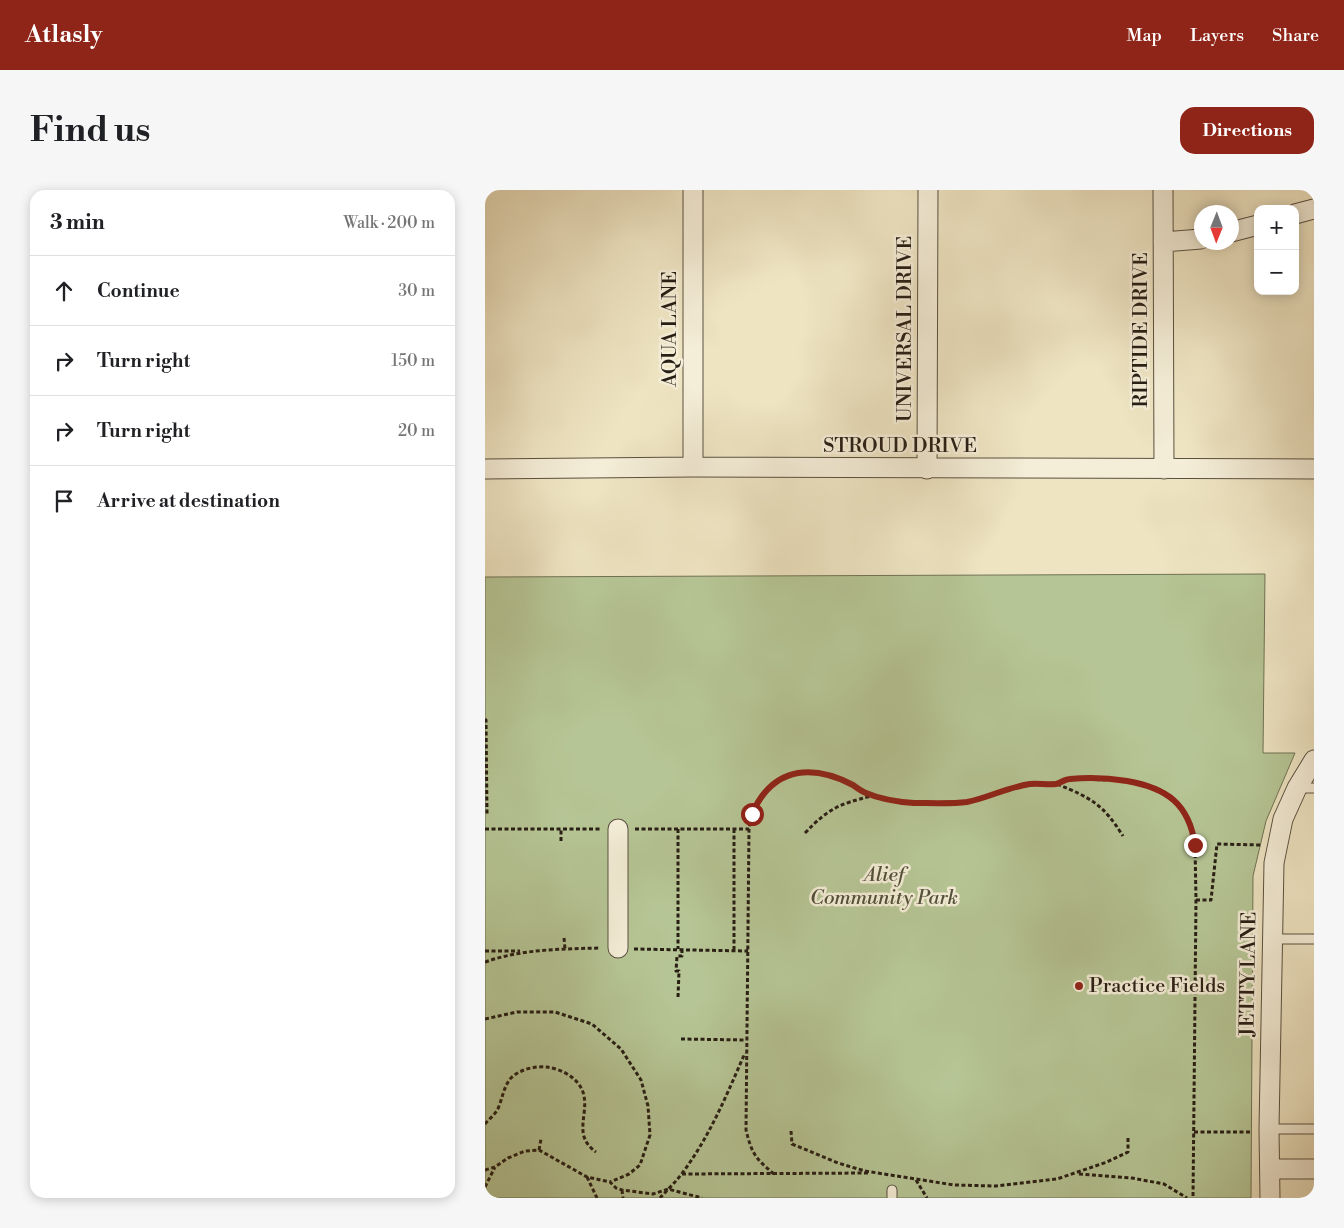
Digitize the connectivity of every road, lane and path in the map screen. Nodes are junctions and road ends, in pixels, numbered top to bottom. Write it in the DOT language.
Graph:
graph roads {
  1 [pos="693,190"];
  2 [pos="928,190"];
  3 [pos="1163,190"];
  4 [pos="1254,226"];
  5 [pos="1239,230"];
  6 [pos="1194,240"];
  7 [pos="1163,242"];
  8 [pos="693,467"];
  9 [pos="485,469"];
  10 [pos="927,469"];
  11 [pos="1164,469"];
  12 [pos="1314,469"];
  13 [pos="485,719"];
  14 [pos="1314,760"];
  15 [pos="1057,784"];
  16 [pos="1305,788"];
  17 [pos="873,796"];
  18 [pos="487,814"];
  19 [pos="561,829"];
  20 [pos="618,829"];
  21 [pos="678,829"];
  22 [pos="734,829"];
  23 [pos="805,832"];
  24 [pos="1123,836"];
  25 [pos="561,841"];
  26 [pos="1277,846"];
  27 [pos="1196,900"];
  28 [pos="564,938"];
  29 [pos="1272,939"];
  30 [pos="1314,939"];
  31 [pos="617,948"];
  32 [pos="565,949"];
  33 [pos="485,951"];
  34 [pos="528,951"];
  35 [pos="734,951"];
  36 [pos="678,997"];
  37 [pos="485,1020"];
  38 [pos="681,1039"];
  39 [pos="746,1040"];
  40 [pos="746,1050"];
  41 [pos="485,1124"];
  42 [pos="1314,1129"];
  43 [pos="791,1130"];
  44 [pos="1269,1131"];
  45 [pos="1194,1132"];
  46 [pos="1127,1136"];
  47 [pos="541,1139"];
  48 [pos="539,1150"];
  49 [pos="596,1152"];
  50 [pos="495,1167"];
  51 [pos="1270,1169"];
  52 [pos="1314,1169"];
  53 [pos="485,1170"];
  54 [pos="880,1173"];
  55 [pos="682,1174"];
  56 [pos="774,1174"];
  57 [pos="1077,1174"];
  58 [pos="587,1177"];
  59 [pos="915,1179"];
  60 [pos="610,1182"];
  61 [pos="485,1187"];
  62 [pos="668,1189"];
  63 [pos="621,1190"];
  64 [pos="597,1198"];
  65 [pos="623,1198"];
  66 [pos="660,1198"];
  67 [pos="702,1198"];
  68 [pos="927,1198"];
  69 [pos="1187,1198"];
  70 [pos="1193,1198"];
  71 [pos="1270,1198"];
  1 -- 8 [label="street, AQUA LANE"];
  2 -- 10 [label="street, UNIVERSAL DRIVE"];
  3 -- 7 [label="street, RIPTIDE DRIVE"];
  4 -- 5 [label="street"];
  6 -- 7 [label="street"];
  7 -- 11 [label="street, RIPTIDE DRIVE"];
  8 -- 9 [label="street, STROUD DRIVE"];
  8 -- 10 [label="street, STROUD DRIVE"];
  10 -- 11 [label="street, STROUD DRIVE"];
  11 -- 12 [label="street, STROUD DRIVE"];
  13 -- 18 [label="path"];
  14 -- 16 [label="street, JETTY LANE"];
  15 -- 17 [label="path"];
  15 -- 24 [label="path"];
  15 -- 27 [label="path"];
  16 -- 26 [label="street, JETTY LANE"];
  17 -- 23 [label="path"];
  17 -- 39 [label="path"];
  19 -- 25 [label="path"];
  20 -- 31 [label="street"];
  21 -- 36 [label="path"];
  22 -- 35 [label="path"];
  26 -- 27 [label="path"];
  26 -- 29 [label="street, JETTY LANE"];
  27 -- 45 [label="path"];
  28 -- 32 [label="path"];
  29 -- 30 [label="lane"];
  29 -- 44 [label="street, JETTY LANE"];
  33 -- 34 [label="path"];
  37 -- 60 [label="path"];
  38 -- 39 [label="path"];
  39 -- 40 [label="path"];
  40 -- 55 [label="path"];
  40 -- 56 [label="path"];
  41 -- 49 [label="path"];
  42 -- 44 [label="lane"];
  43 -- 54 [label="path"];
  44 -- 45 [label="path"];
  44 -- 51 [label="street, JETTY LANE"];
  45 -- 70 [label="path"];
  46 -- 57 [label="path"];
  47 -- 48 [label="path"];
  48 -- 50 [label="path"];
  48 -- 58 [label="path"];
  50 -- 53 [label="path"];
  50 -- 61 [label="path"];
  51 -- 52 [label="street"];
  51 -- 71 [label="street, JETTY LANE"];
  54 -- 56 [label="path"];
  54 -- 59 [label="path"];
  55 -- 56 [label="path"];
  55 -- 62 [label="path"];
  57 -- 59 [label="path"];
  57 -- 69 [label="path"];
  58 -- 60 [label="path"];
  58 -- 64 [label="path"];
  59 -- 68 [label="path"];
  60 -- 63 [label="path"];
  62 -- 63 [label="path"];
  62 -- 66 [label="path"];
  62 -- 67 [label="path"];
  63 -- 65 [label="path"];
}
